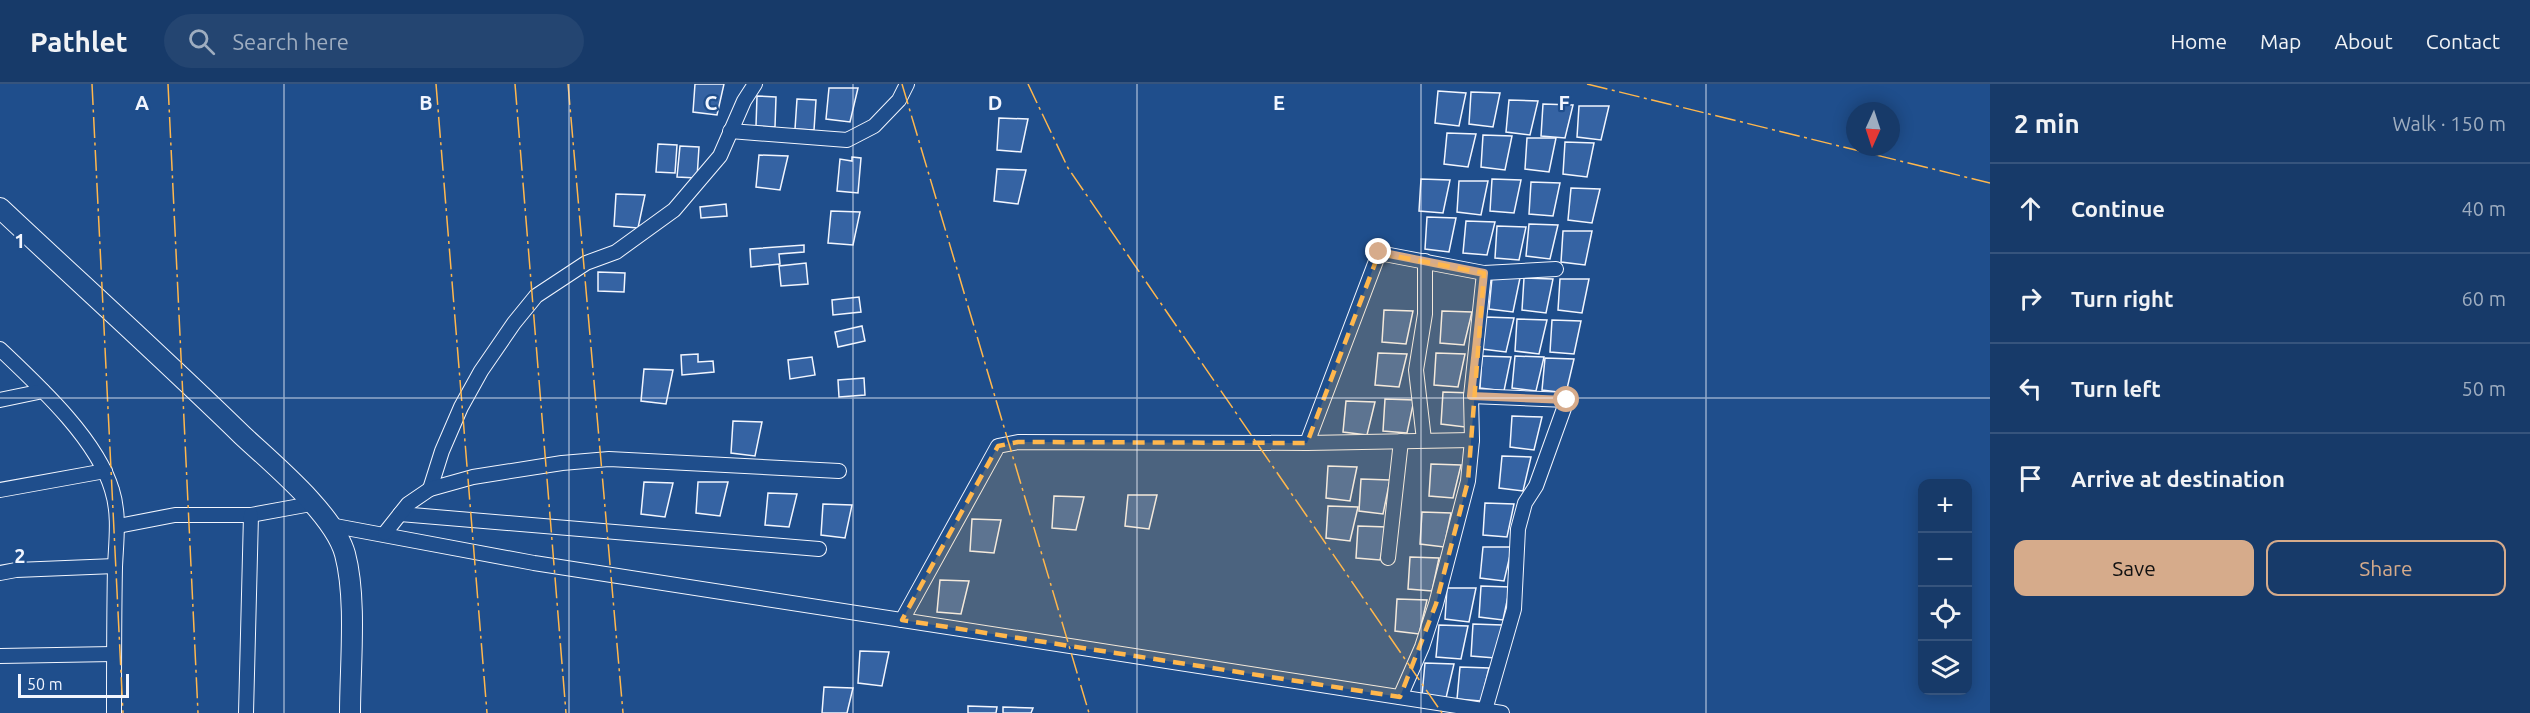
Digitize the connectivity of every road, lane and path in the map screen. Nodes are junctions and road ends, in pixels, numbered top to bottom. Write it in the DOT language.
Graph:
graph roads {
  1 [pos="755,84"];
  2 [pos="907,84"];
  3 [pos="730,131"];
  4 [pos="0,208"];
  5 [pos="1425,261"];
  6 [pos="1556,269"];
  7 [pos="1484,273"];
  8 [pos="0,349"];
  9 [pos="43,391"];
  10 [pos="1471,396"];
  11 [pos="0,400"];
  12 [pos="1472,440"];
  13 [pos="1401,441"];
  14 [pos="1424,441"];
  15 [pos="1307,443"];
  16 [pos="105,471"];
  17 [pos="839,471"];
  18 [pos="430,489"];
  19 [pos="0,490"];
  20 [pos="311,504"];
  21 [pos="400,514"];
  22 [pos="251,515"];
  23 [pos="330,525"];
  24 [pos="118,526"];
  25 [pos="385,533"];
  26 [pos="819,549"];
  27 [pos="1388,558"];
  28 [pos="115,566"];
  29 [pos="0,573"];
  30 [pos="902,620"];
  31 [pos="113,654"];
  32 [pos="0,656"];
  33 [pos="1400,697"];
  34 [pos="1485,711"];
  35 [pos="114,713"];
  36 [pos="246,713"];
  37 [pos="350,713"];
  38 [pos="1502,713"];
  1 -- 3 [label="street"];
  2 -- 3 [label="street"];
  3 -- 18 [label="street"];
  4 -- 20 [label="street"];
  5 -- 7 [label="street"];
  5 -- 14 [label="street"];
  5 -- 15 [label="street"];
  6 -- 7 [label="street"];
  7 -- 10 [label="street"];
  8 -- 9 [label="street"];
  9 -- 11 [label="street"];
  9 -- 16 [label="street"];
  10 -- 12 [label="street"];
  10 -- 34 [label="street"];
  12 -- 14 [label="street"];
  12 -- 33 [label="street"];
  13 -- 14 [label="street"];
  13 -- 15 [label="street"];
  13 -- 27 [label="street"];
  15 -- 30 [label="street"];
  16 -- 19 [label="street"];
  16 -- 24 [label="street"];
  17 -- 18 [label="street"];
  18 -- 21 [label="street"];
  20 -- 22 [label="street"];
  20 -- 23 [label="street"];
  21 -- 25 [label="street"];
  21 -- 26 [label="street"];
  22 -- 24 [label="street"];
  22 -- 36 [label="street"];
  23 -- 25 [label="street"];
  23 -- 37 [label="street"];
  24 -- 28 [label="street"];
  25 -- 30 [label="street"];
  28 -- 29 [label="street"];
  28 -- 31 [label="street"];
  30 -- 33 [label="street"];
  31 -- 32 [label="street"];
  31 -- 35 [label="street"];
  33 -- 34 [label="street"];
  34 -- 38 [label="street"];
}
